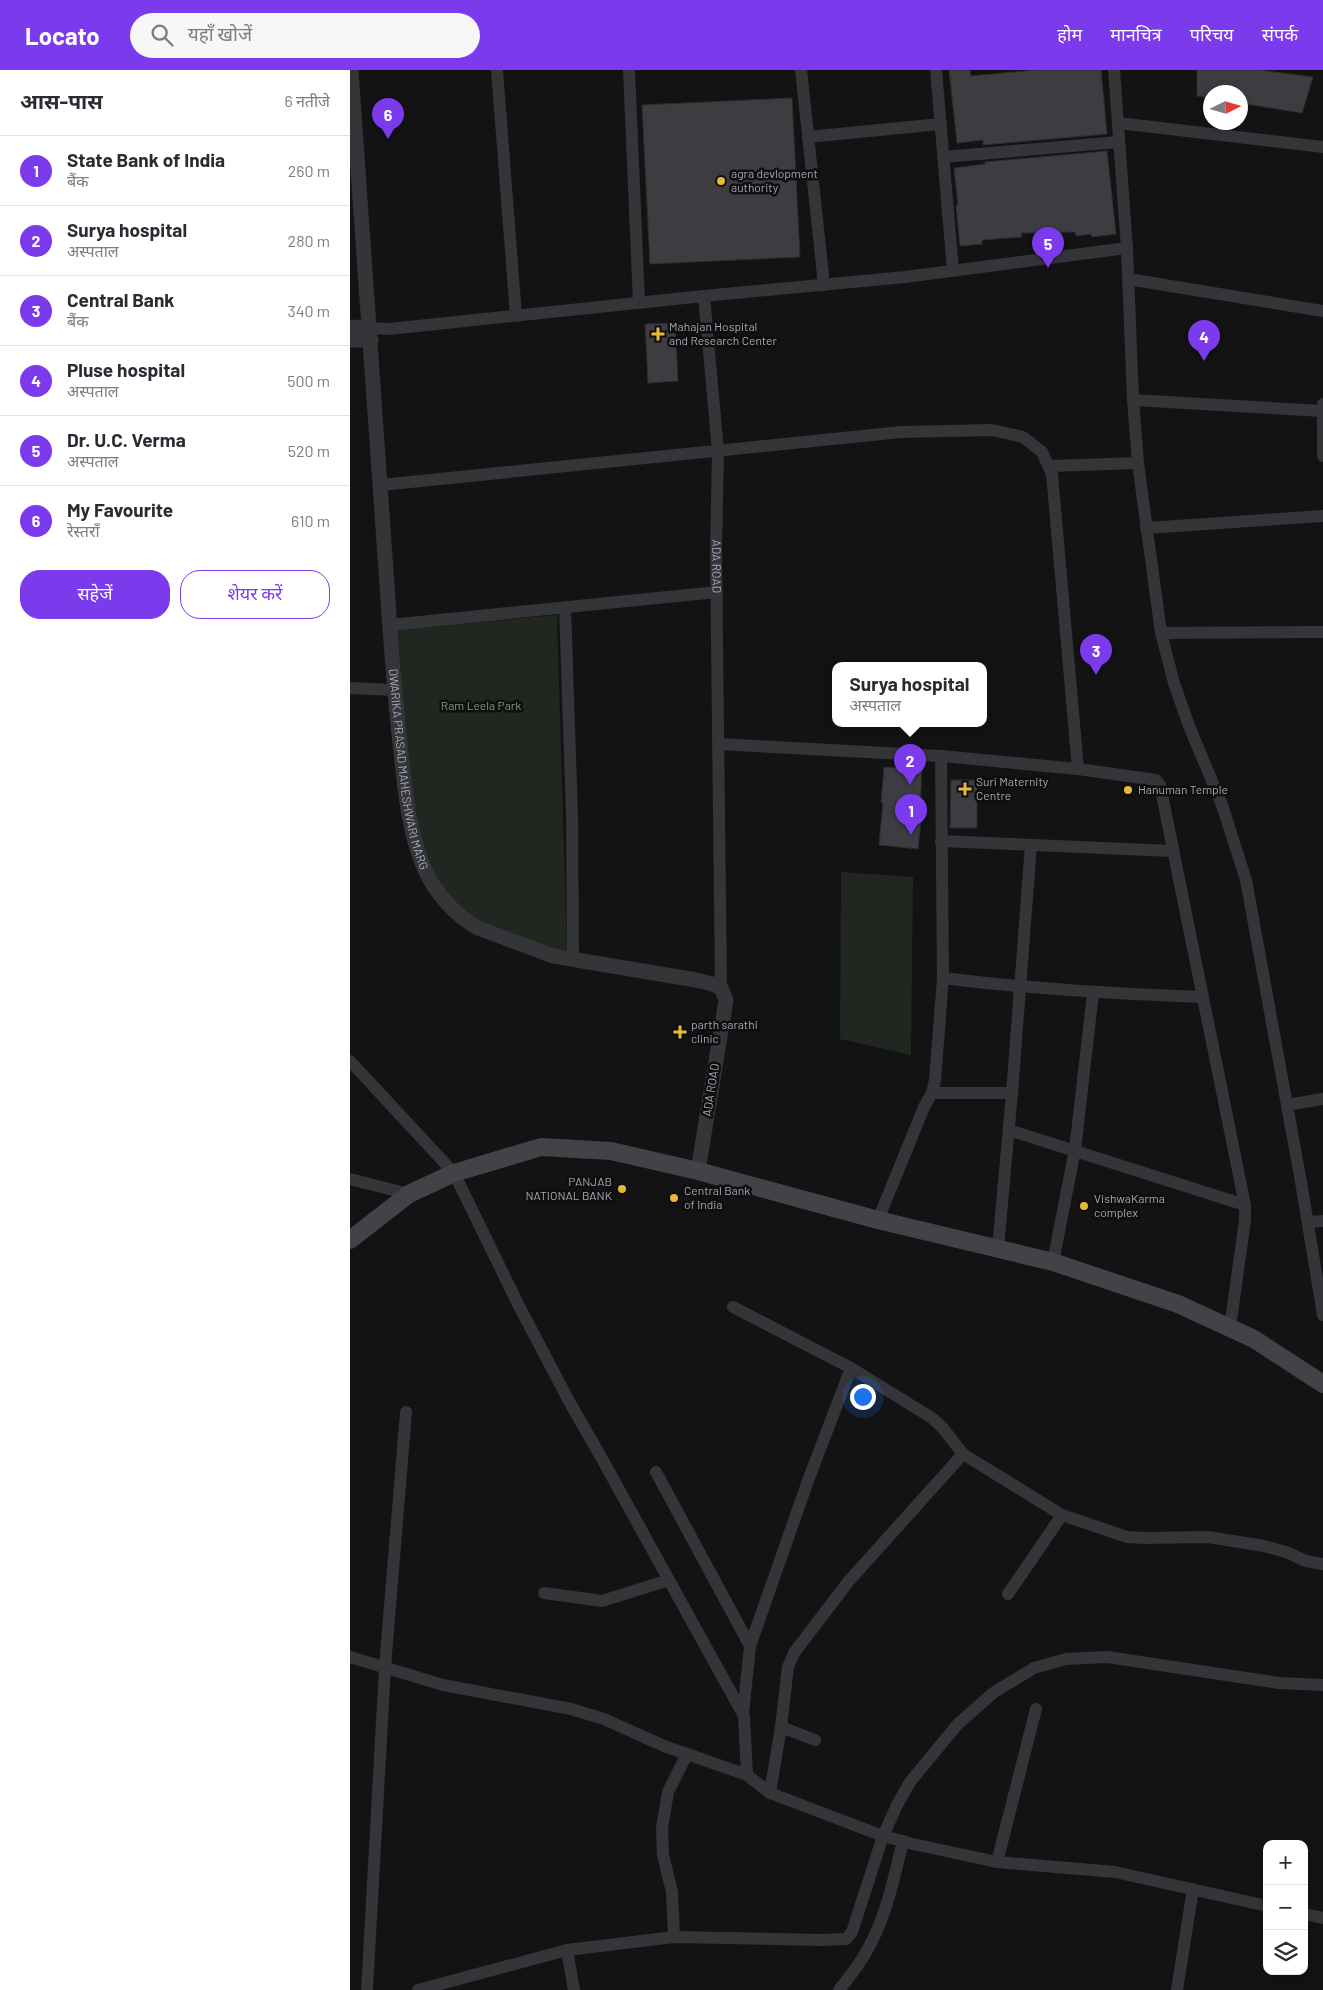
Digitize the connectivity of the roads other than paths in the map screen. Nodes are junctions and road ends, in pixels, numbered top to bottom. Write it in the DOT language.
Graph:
graph roads {
  1 [pos="351,70"];
  2 [pos="497,70"];
  3 [pos="628,70"];
  4 [pos="801,70"];
  5 [pos="936,70"];
  6 [pos="1114,70"];
  7 [pos="1118,123"];
  8 [pos="940,124"];
  9 [pos="808,137"];
  10 [pos="1119,142"];
  11 [pos="1323,147"];
  12 [pos="943,157"];
  13 [pos="1126,248"];
  14 [pos="952,271"];
  15 [pos="1128,279"];
  16 [pos="824,285"];
  17 [pos="704,296"];
  18 [pos="639,303"];
  19 [pos="1323,311"];
  20 [pos="516,316"];
  21 [pos="350,327"];
  22 [pos="371,334"];
  23 [pos="350,340"];
  24 [pos="1133,400"];
  25 [pos="1323,407"];
  26 [pos="718,451"];
  27 [pos="1323,456"];
  28 [pos="1138,462"];
  29 [pos="1050,466"];
  30 [pos="380,485"];
  31 [pos="1323,516"];
  32 [pos="1146,528"];
  33 [pos="717,592"];
  34 [pos="565,607"];
  35 [pos="390,625"];
  36 [pos="1323,632"];
  37 [pos="1161,633"];
  38 [pos="350,688"];
  39 [pos="394,690"];
  40 [pos="718,744"];
  41 [pos="941,756"];
  42 [pos="1078,769"];
  43 [pos="941,840"];
  44 [pos="1031,845"];
  45 [pos="1172,851"];
  46 [pos="573,959"];
  47 [pos="944,978"];
  48 [pos="721,988"];
  49 [pos="1020,988"];
  50 [pos="1093,993"];
  51 [pos="1203,997"];
  52 [pos="350,1061"];
  53 [pos="932,1093"];
  54 [pos="1012,1093"];
  55 [pos="1323,1099"];
  56 [pos="1287,1105"];
  57 [pos="1009,1130"];
  58 [pos="1075,1150"];
  59 [pos="698,1171"];
  60 [pos="454,1173"];
  61 [pos="350,1179"];
  62 [pos="409,1194"];
  63 [pos="1245,1205"];
  64 [pos="878,1220"];
  65 [pos="1323,1221"];
  66 [pos="1308,1222"];
  67 [pos="350,1240"];
  68 [pos="998,1248"];
  69 [pos="1053,1262"];
  70 [pos="732,1307"];
  71 [pos="1323,1315"];
  72 [pos="1230,1328"];
  73 [pos="851,1368"];
  74 [pos="1323,1384"];
  75 [pos="406,1412"];
  76 [pos="963,1454"];
  77 [pos="656,1472"];
  78 [pos="1062,1514"];
  79 [pos="1323,1564"];
  80 [pos="669,1580"];
  81 [pos="544,1593"];
  82 [pos="1008,1594"];
  83 [pos="750,1646"];
  84 [pos="350,1657"];
  85 [pos="385,1668"];
  86 [pos="1323,1685"];
  87 [pos="1036,1710"];
  88 [pos="744,1716"];
  89 [pos="781,1727"];
  90 [pos="815,1740"];
  91 [pos="687,1754"];
  92 [pos="747,1775"];
  93 [pos="770,1793"];
  94 [pos="883,1836"];
  95 [pos="903,1841"];
  96 [pos="997,1862"];
  97 [pos="1194,1889"];
  98 [pos="1263,1905"];
  99 [pos="1308,1915"];
  100 [pos="1323,1918"];
  101 [pos="674,1937"];
  102 [pos="566,1950"];
  103 [pos="455,1985"];
  104 [pos="367,1990"];
  105 [pos="418,1990"];
  106 [pos="574,1990"];
  107 [pos="839,1990"];
  108 [pos="1177,1990"];
  1 -- 22 [label="street, DWARIKA PRASAD MAHESHWARI MARG"];
  2 -- 20 [label="street"];
  3 -- 18 [label="street"];
  4 -- 9 [label="street"];
  5 -- 8 [label="street"];
  6 -- 7 [label="street"];
  7 -- 10 [label="street"];
  7 -- 11 [label="street"];
  8 -- 9 [label="street"];
  8 -- 12 [label="street"];
  9 -- 16 [label="street"];
  10 -- 12 [label="street"];
  10 -- 13 [label="street"];
  12 -- 14 [label="street"];
  13 -- 14 [label="street"];
  13 -- 15 [label="street"];
  14 -- 16 [label="street"];
  15 -- 19 [label="street"];
  15 -- 24 [label="street"];
  16 -- 17 [label="street"];
  17 -- 18 [label="street"];
  17 -- 26 [label="street, ADA ROAD"];
  18 -- 20 [label="street"];
  20 -- 22 [label="street"];
  21 -- 22 [label="street"];
  22 -- 23 [label="street"];
  22 -- 30 [label="street, DWARIKA PRASAD MAHESHWARI MARG"];
  24 -- 25 [label="street"];
  24 -- 28 [label="street"];
  25 -- 27 [label="street"];
  26 -- 29 [label="street"];
  26 -- 30 [label="street"];
  26 -- 33 [label="street, ADA ROAD"];
  28 -- 29 [label="street"];
  28 -- 32 [label="street"];
  29 -- 42 [label="street"];
  30 -- 35 [label="street, DWARIKA PRASAD MAHESHWARI MARG"];
  31 -- 32 [label="street"];
  32 -- 37 [label="street"];
  33 -- 34 [label="street"];
  33 -- 40 [label="street, ADA ROAD"];
  34 -- 35 [label="street"];
  34 -- 46 [label="street"];
  35 -- 39 [label="street, DWARIKA PRASAD MAHESHWARI MARG"];
  36 -- 37 [label="street"];
  37 -- 56 [label="street"];
  38 -- 39 [label="street"];
  39 -- 46 [label="street, DWARIKA PRASAD MAHESHWARI MARG"];
  40 -- 41 [label="street"];
  40 -- 48 [label="street, ADA ROAD"];
  41 -- 42 [label="street"];
  41 -- 43 [label="street"];
  42 -- 45 [label="street"];
  43 -- 44 [label="street"];
  43 -- 47 [label="street"];
  44 -- 45 [label="street"];
  44 -- 49 [label="street"];
  45 -- 51 [label="street"];
  46 -- 48 [label="street, DWARIKA PRASAD MAHESHWARI MARG"];
  47 -- 49 [label="street"];
  47 -- 53 [label="street"];
  48 -- 59 [label="street, ADA ROAD"];
  49 -- 50 [label="street"];
  49 -- 54 [label="street"];
  50 -- 51 [label="street"];
  50 -- 58 [label="street"];
  51 -- 63 [label="street"];
  52 -- 60 [label="street"];
  53 -- 54 [label="street"];
  53 -- 64 [label="street"];
  54 -- 57 [label="street"];
  55 -- 56 [label="street"];
  56 -- 66 [label="street"];
  57 -- 58 [label="street"];
  57 -- 68 [label="street"];
  58 -- 63 [label="street"];
  58 -- 69 [label="street"];
  59 -- 60 [label="main road"];
  59 -- 64 [label="main road"];
  60 -- 62 [label="main road"];
  60 -- 80 [label="street"];
  61 -- 62 [label="street"];
  62 -- 67 [label="main road"];
  63 -- 72 [label="street"];
  64 -- 68 [label="main road"];
  65 -- 66 [label="street"];
  66 -- 71 [label="street"];
  68 -- 69 [label="main road"];
  69 -- 72 [label="main road"];
  70 -- 73 [label="street"];
  72 -- 74 [label="main road"];
  73 -- 76 [label="street"];
  73 -- 83 [label="street"];
  75 -- 85 [label="street"];
  76 -- 78 [label="street"];
  76 -- 89 [label="street"];
  77 -- 83 [label="street"];
  78 -- 79 [label="street"];
  78 -- 82 [label="street"];
  80 -- 81 [label="street"];
  80 -- 88 [label="street"];
  83 -- 88 [label="street"];
  84 -- 85 [label="street"];
  85 -- 91 [label="street"];
  85 -- 104 [label="street"];
  86 -- 94 [label="street"];
  87 -- 96 [label="street"];
  88 -- 92 [label="street"];
  89 -- 90 [label="street"];
  89 -- 93 [label="street"];
  91 -- 92 [label="street"];
  91 -- 101 [label="street"];
  92 -- 93 [label="street"];
  93 -- 94 [label="street"];
  94 -- 95 [label="street"];
  94 -- 101 [label="street"];
  95 -- 96 [label="street"];
  95 -- 107 [label="street"];
  96 -- 97 [label="street"];
  97 -- 98 [label="street"];
  97 -- 108 [label="street"];
  99 -- 100 [label="street"];
  101 -- 102 [label="street"];
  102 -- 103 [label="street"];
  102 -- 106 [label="street"];
  103 -- 105 [label="street"];
}
